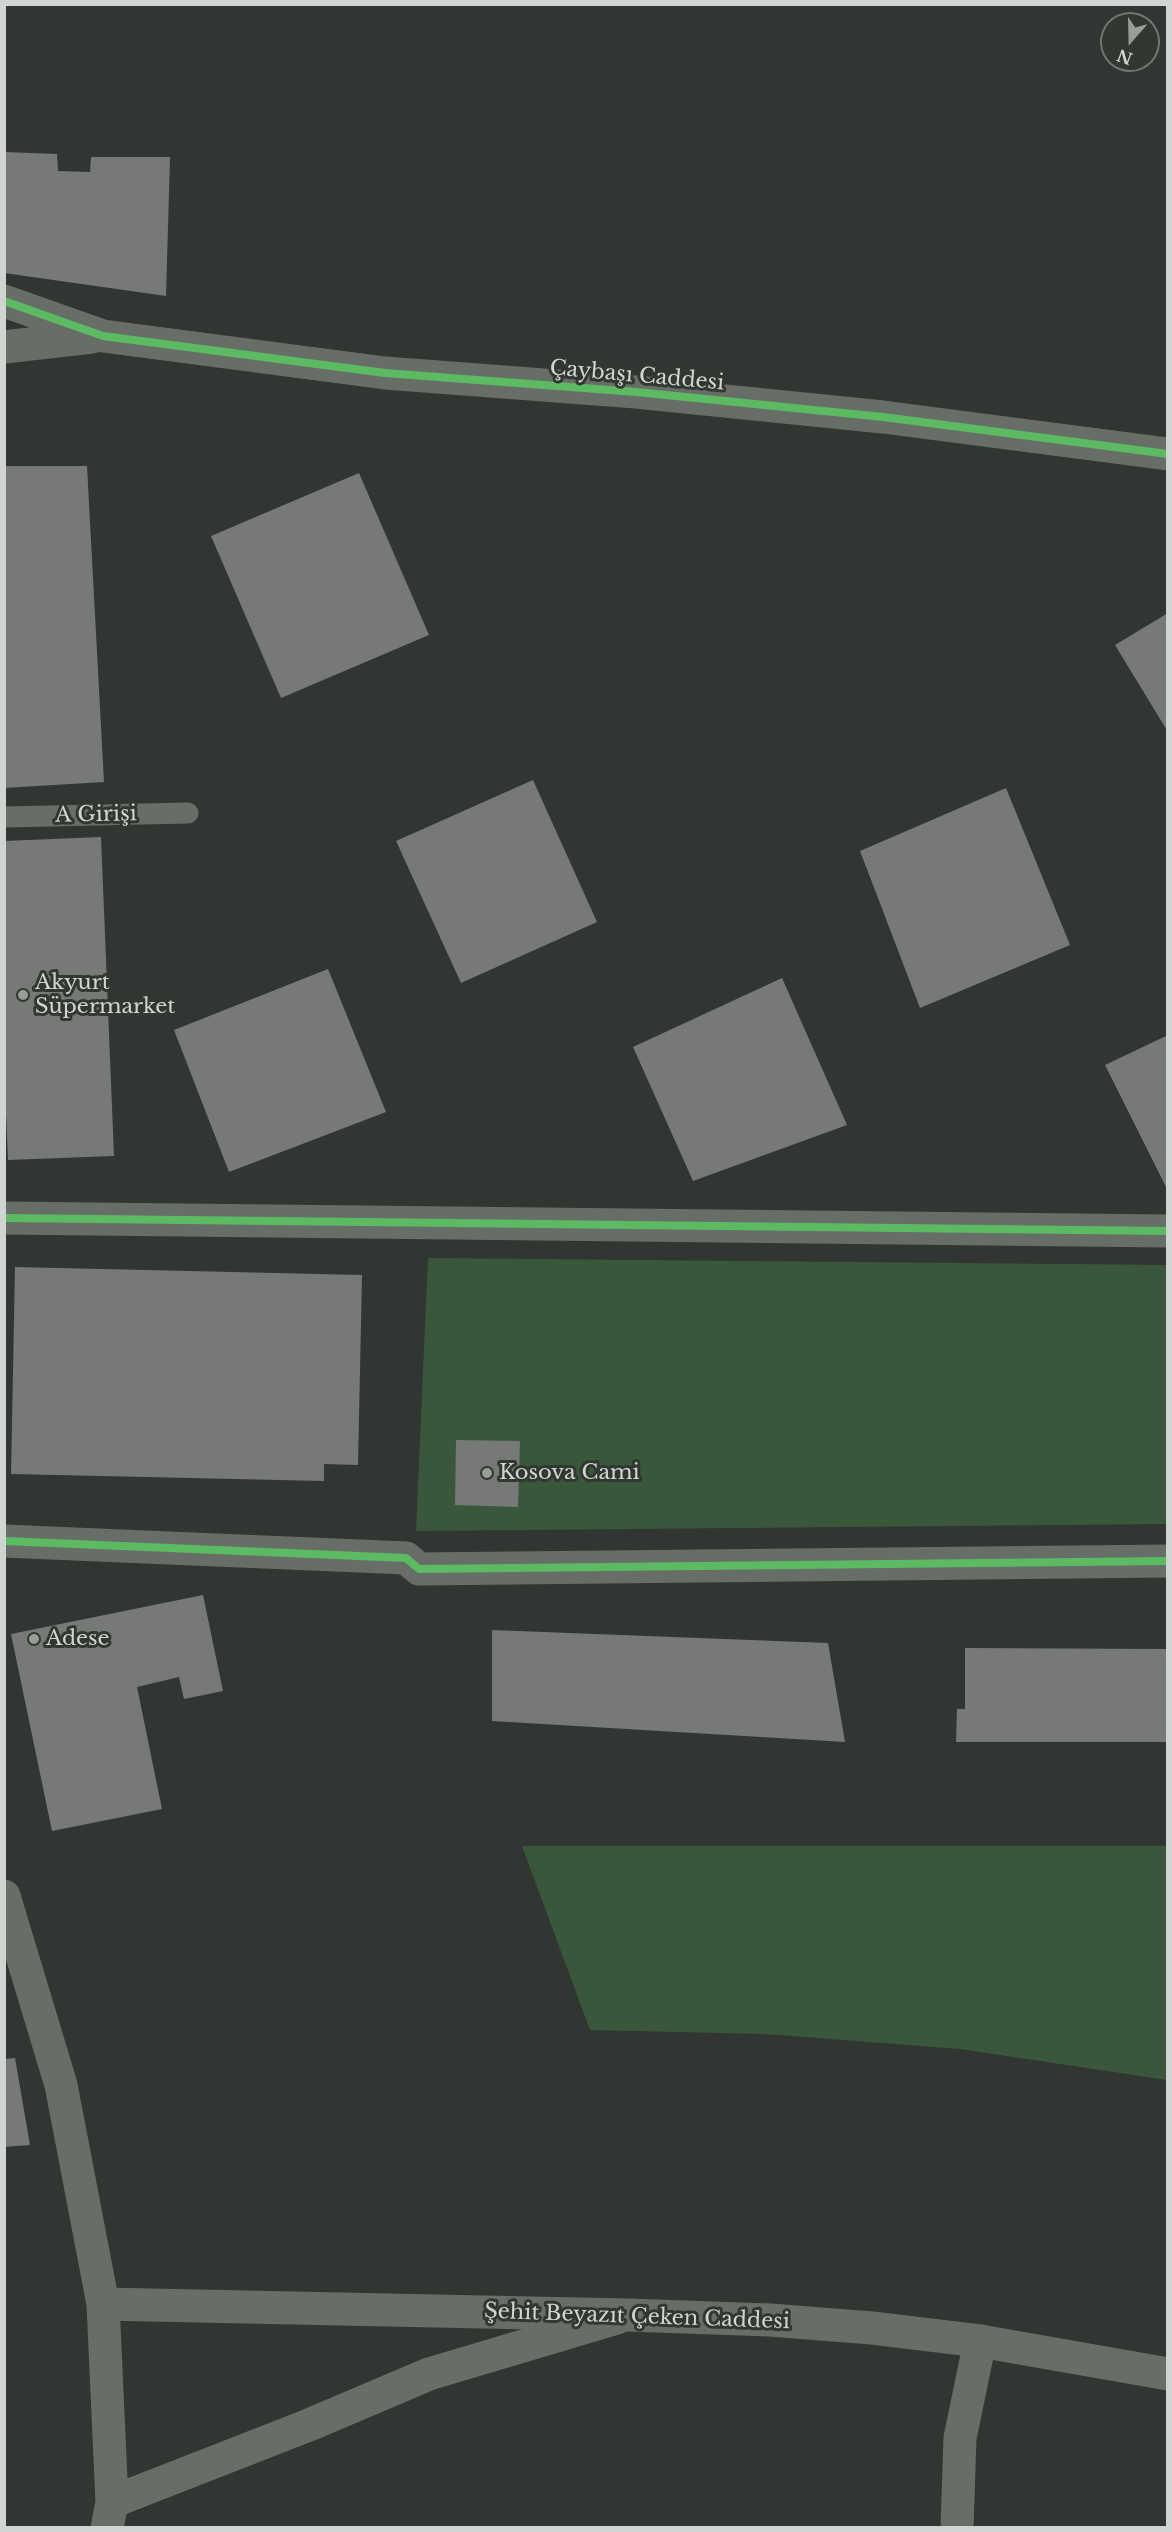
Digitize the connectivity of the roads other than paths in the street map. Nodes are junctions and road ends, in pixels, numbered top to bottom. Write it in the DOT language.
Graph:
graph roads {
  1 [pos="4,301"];
  2 [pos="103,336"];
  3 [pos="4,347"];
  4 [pos="1167,454"];
  5 [pos="188,813"];
  6 [pos="4,817"];
  7 [pos="4,1218"];
  8 [pos="1167,1231"];
  9 [pos="4,1541"];
  10 [pos="1167,1561"];
  11 [pos="4,1896"];
  12 [pos="103,2304"];
  13 [pos="627,2315"];
  14 [pos="980,2341"];
  15 [pos="1167,2374"];
  16 [pos="110,2515"];
  17 [pos="957,2528"];
  1 -- 2 [label="street"];
  2 -- 3 [label="street"];
  2 -- 4 [label="street, Çaybaşı Caddesi"];
  5 -- 6 [label="lane, A Girişi"];
  7 -- 8 [label="street"];
  9 -- 10 [label="street"];
  11 -- 12 [label="street"];
  12 -- 13 [label="street, Şehit Beyazıt Çeken Caddesi"];
  12 -- 16 [label="street"];
  13 -- 14 [label="street, Şehit Beyazıt Çeken Caddesi"];
  13 -- 16 [label="street"];
  14 -- 15 [label="street, Şehit Beyazıt Çeken Caddesi"];
  14 -- 17 [label="street"];
}
